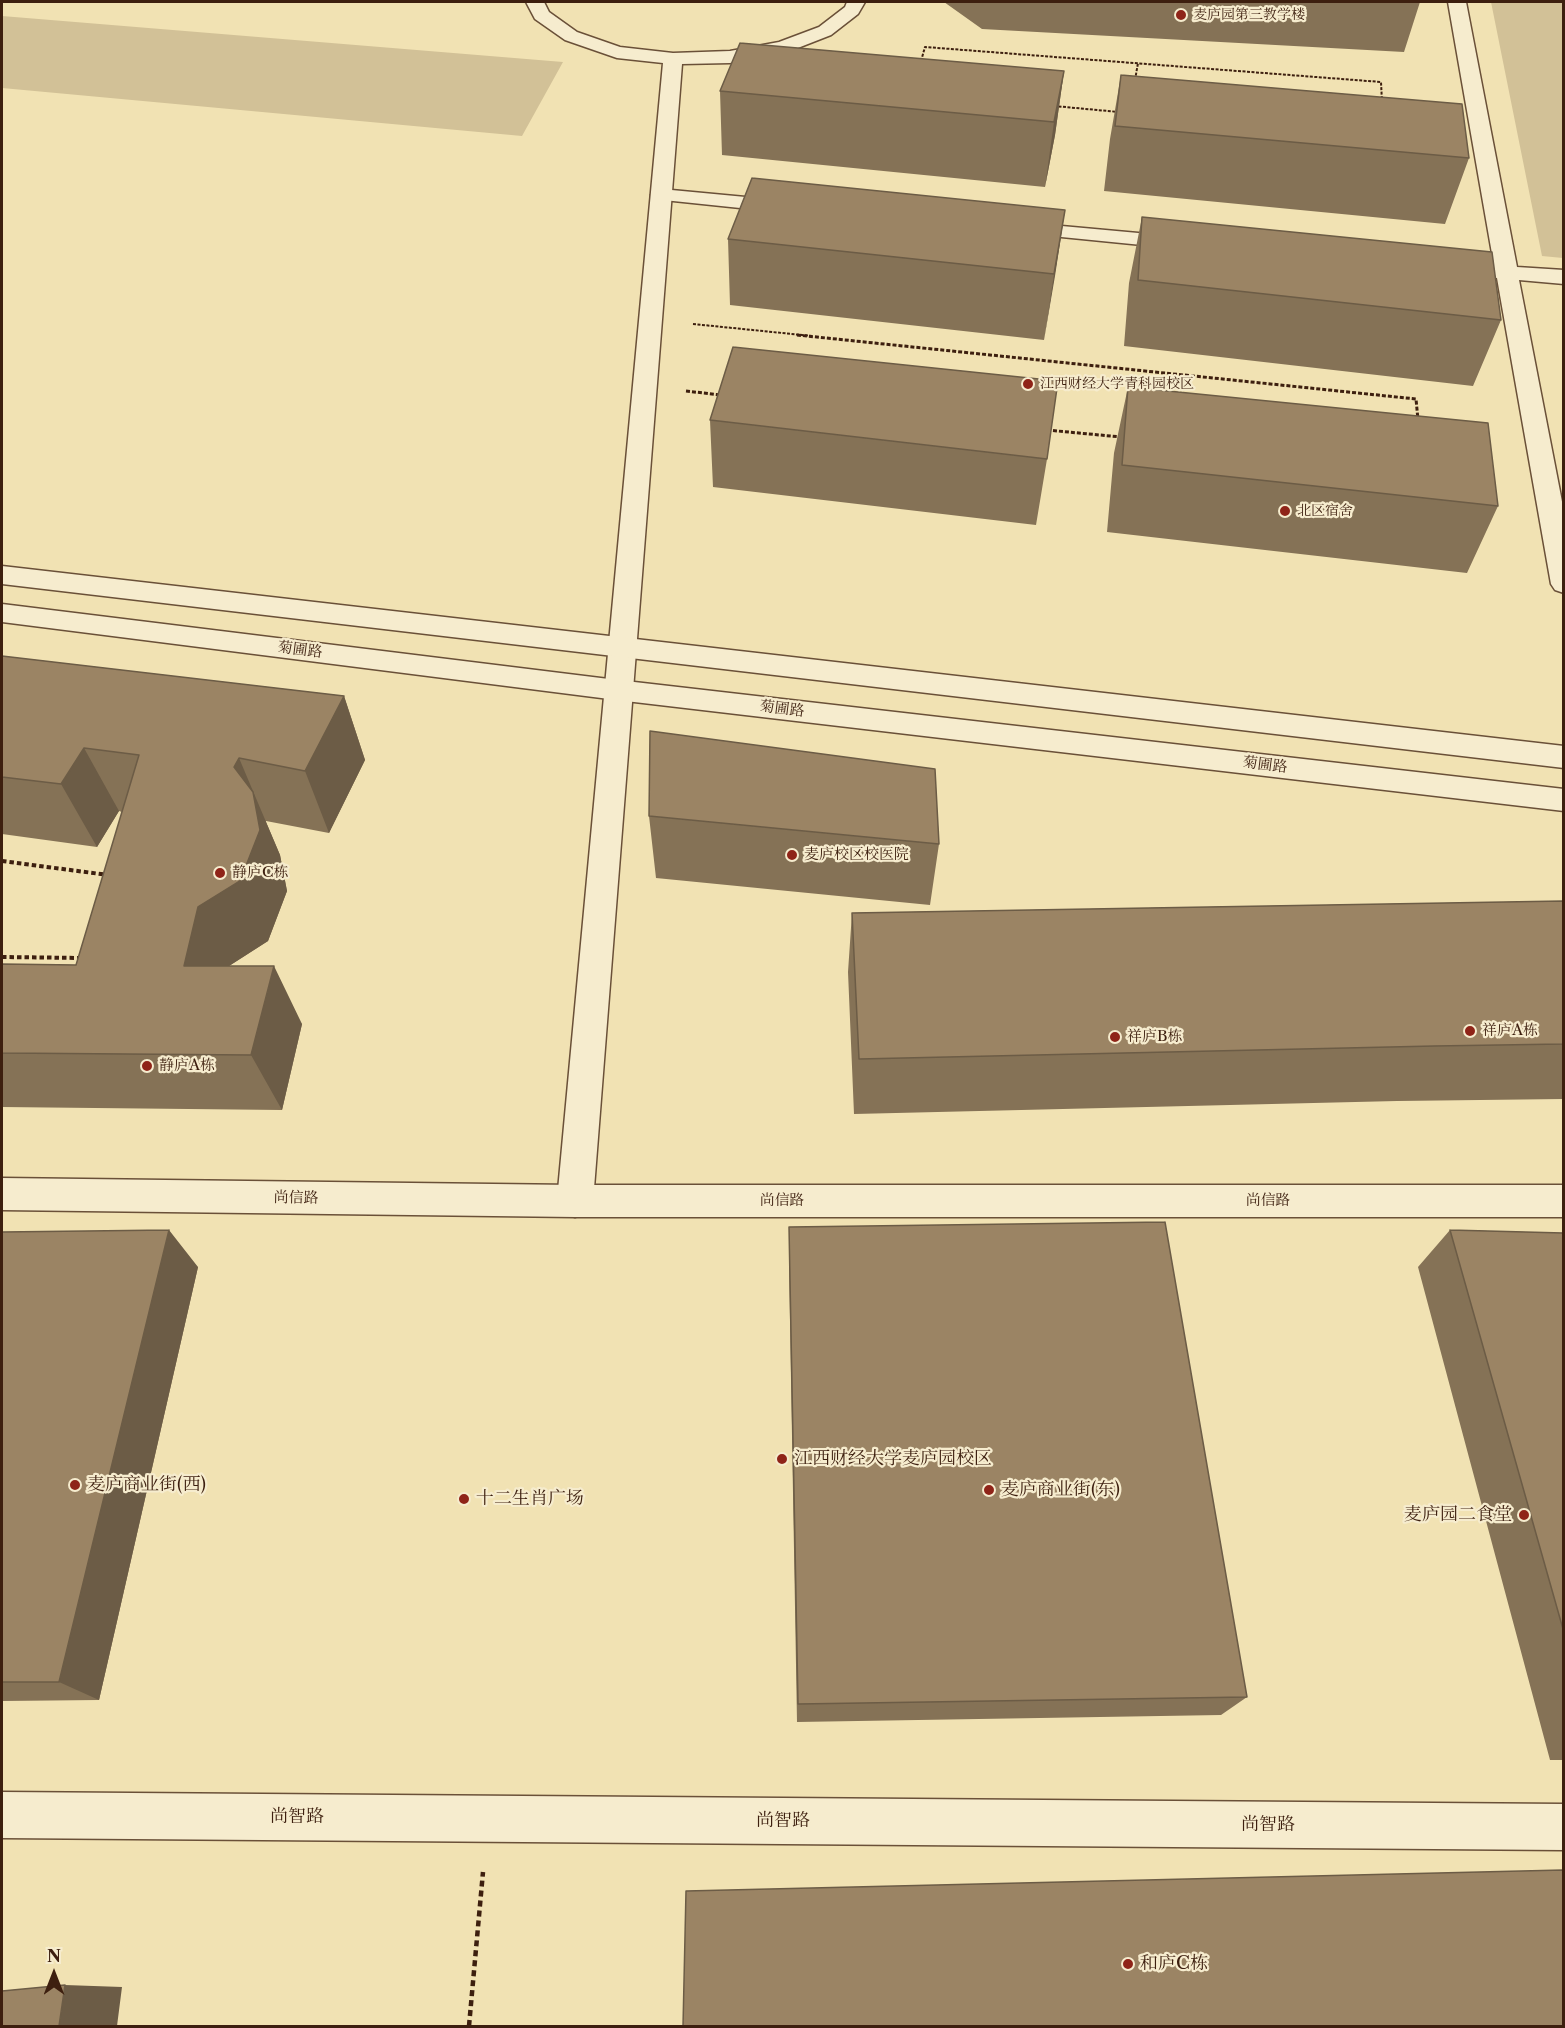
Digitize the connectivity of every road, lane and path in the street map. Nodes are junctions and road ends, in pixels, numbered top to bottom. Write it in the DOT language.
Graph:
graph roads {
  1 [pos="535,2"];
  2 [pos="856,2"];
  3 [pos="1457,2"];
  4 [pos="673,59"];
  5 [pos="921,61"];
  6 [pos="1138,63"];
  7 [pos="1134,83"];
  8 [pos="1049,106"];
  9 [pos="1382,108"];
  10 [pos="1129,113"];
  11 [pos="661,195"];
  12 [pos="804,208"];
  13 [pos="995,226"];
  14 [pos="1197,244"];
  15 [pos="1435,266"];
  16 [pos="1507,273"];
  17 [pos="1563,277"];
  18 [pos="650,320"];
  19 [pos="644,387"];
  20 [pos="727,396"];
  21 [pos="1418,421"];
  22 [pos="1045,429"];
  23 [pos="1128,438"];
  24 [pos="2,575"];
  25 [pos="1563,584"];
  26 [pos="2,613"];
  27 [pos="621,647"];
  28 [pos="617,690"];
  29 [pos="1563,757"];
  30 [pos="1563,800"];
  31 [pos="2,861"];
  32 [pos="116,876"];
  33 [pos="2,957"];
  34 [pos="91,958"];
  35 [pos="2,1194"];
  36 [pos="575,1201"];
  37 [pos="1563,1201"];
  38 [pos="2,1815"];
  39 [pos="488,1819"];
  40 [pos="1563,1827"];
  41 [pos="469,2026"];
  1 -- 4 [label="street"];
  2 -- 4 [label="street"];
  3 -- 16 [label="street"];
  4 -- 11 [label="street"];
  5 -- 6 [label="path"];
  6 -- 7 [label="path"];
  6 -- 9 [label="path"];
  8 -- 10 [label="path"];
  11 -- 12 [label="street"];
  11 -- 18 [label="street"];
  13 -- 14 [label="street"];
  15 -- 16 [label="street"];
  16 -- 17 [label="street"];
  16 -- 25 [label="street"];
  18 -- 19 [label="street"];
  18 -- 21 [label="path"];
  19 -- 20 [label="path"];
  19 -- 27 [label="street"];
  22 -- 23 [label="path"];
  24 -- 27 [label="street"];
  26 -- 28 [label="street, 菊圃路"];
  27 -- 28 [label="street"];
  27 -- 29 [label="street"];
  28 -- 30 [label="street, 菊圃路"];
  28 -- 36 [label="street"];
  31 -- 32 [label="path"];
  33 -- 34 [label="path"];
  35 -- 36 [label="street, 尚信路"];
  36 -- 37 [label="street, 尚信路"];
  38 -- 39 [label="street, 尚智路"];
  39 -- 40 [label="street, 尚智路"];
  39 -- 41 [label="path"];
}
